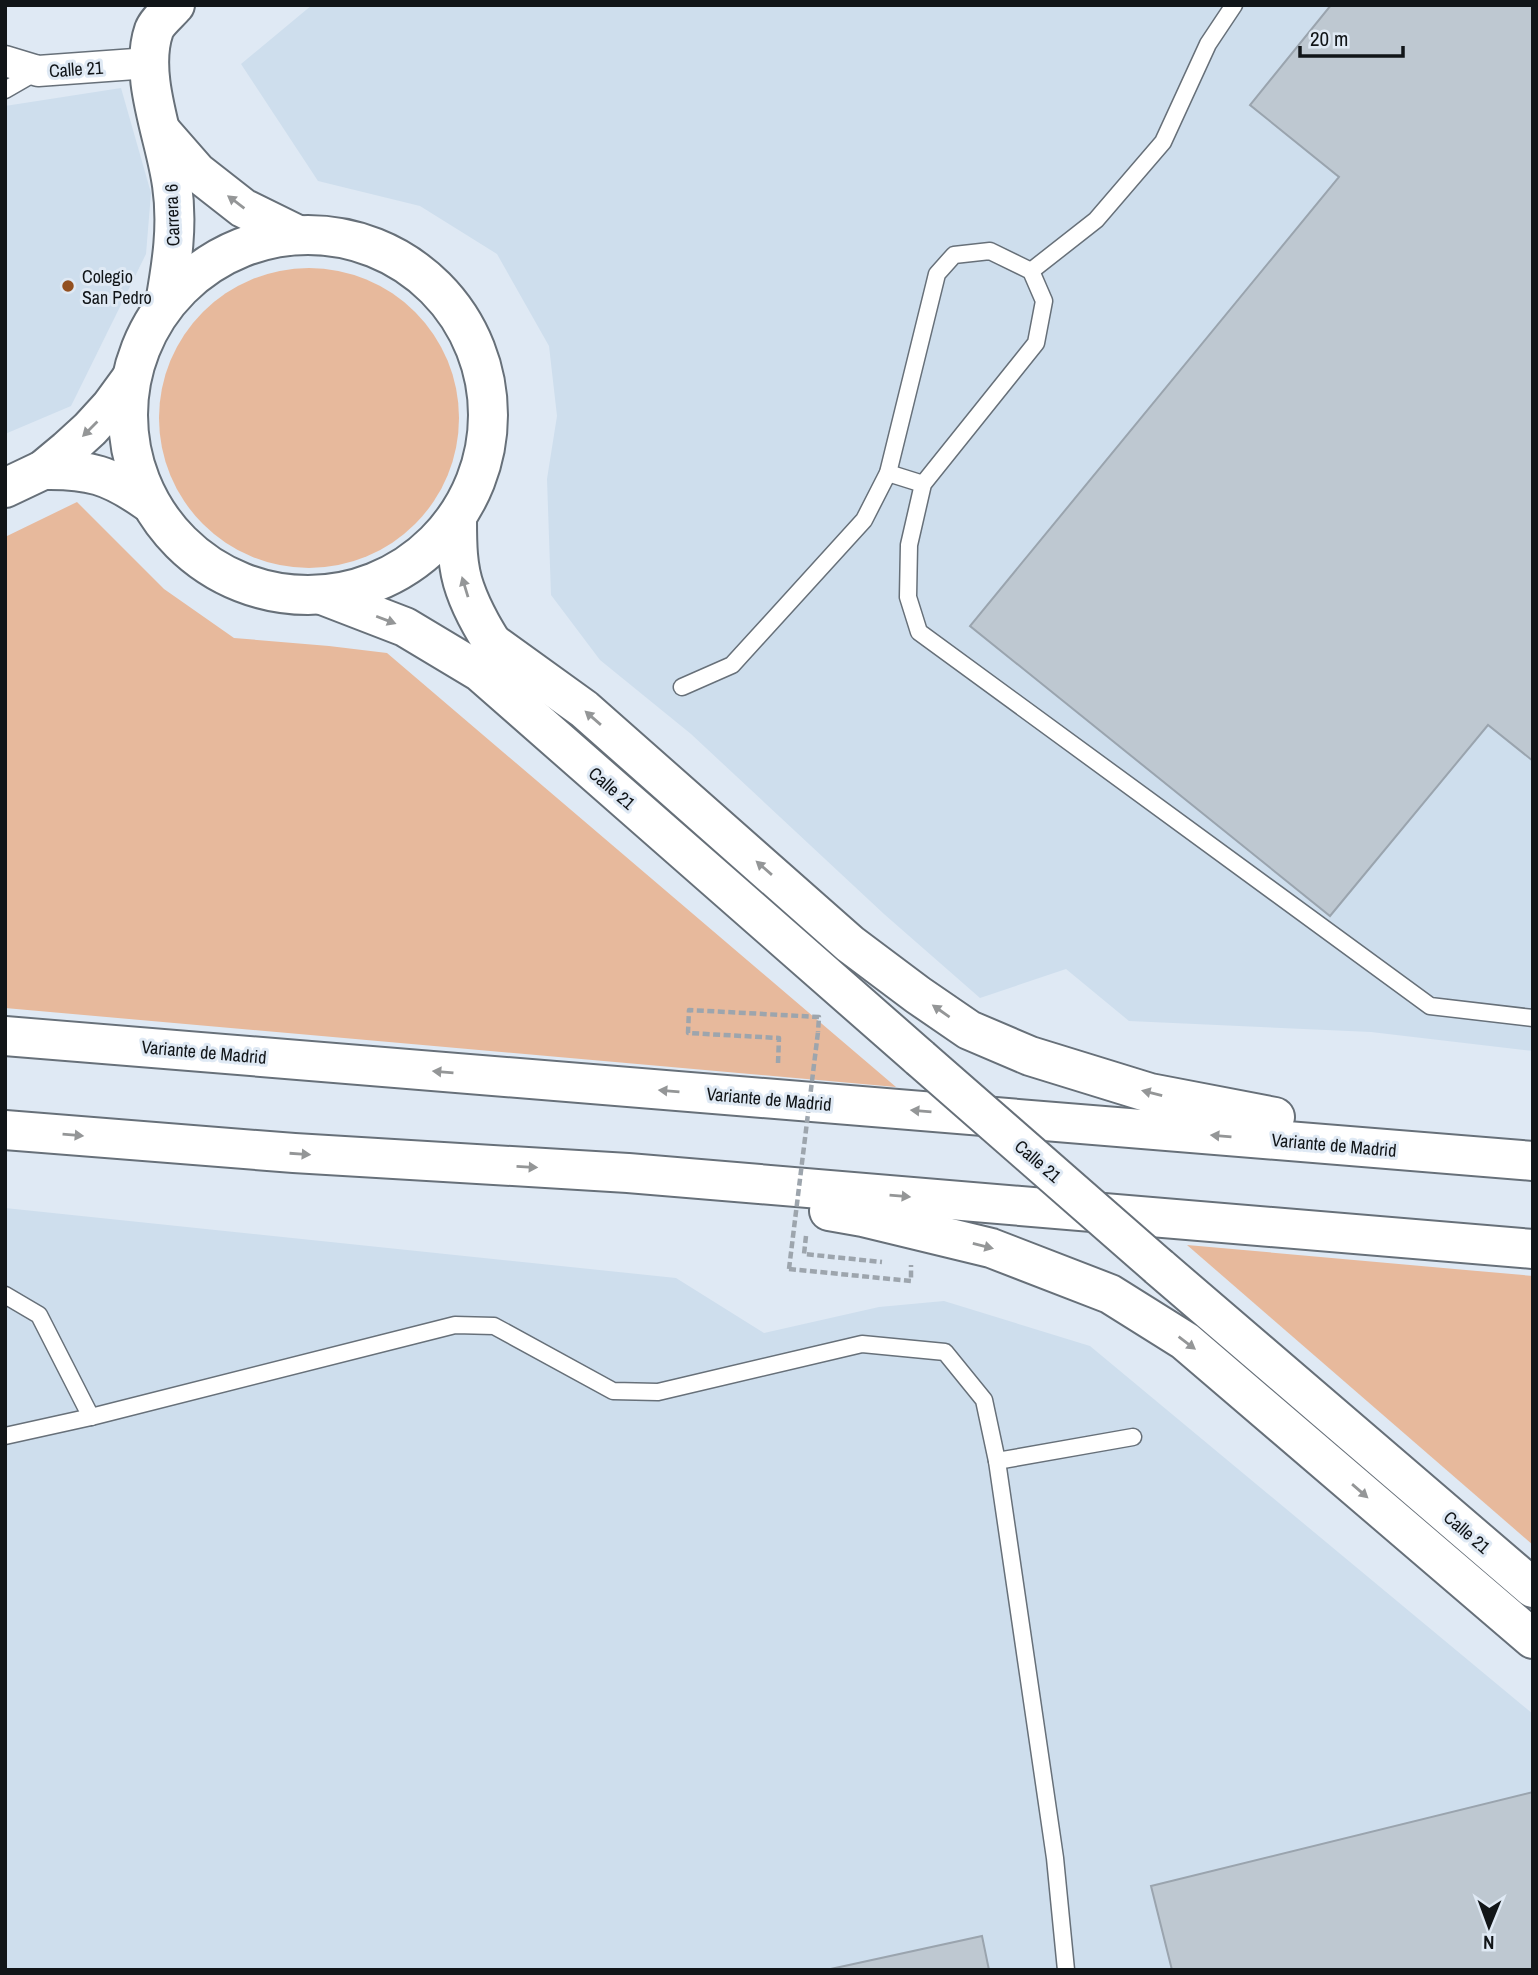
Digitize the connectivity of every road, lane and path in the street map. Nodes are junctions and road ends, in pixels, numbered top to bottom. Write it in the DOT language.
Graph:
graph roads {
  1 [pos="174,5"];
  2 [pos="1234,5"];
  3 [pos="5,61"];
  4 [pos="149,63"];
  5 [pos="38,71"];
  6 [pos="5,90"];
  7 [pos="159,128"];
  8 [pos="296,234"];
  9 [pos="1031,271"];
  10 [pos="165,303"];
  11 [pos="130,380"];
  12 [pos="43,470"];
  13 [pos="888,473"];
  14 [pos="923,484"];
  15 [pos="5,488"];
  16 [pos="148,502"];
  17 [pos="457,519"];
  18 [pos="322,595"];
  19 [pos="491,642"];
  20 [pos="682,687"];
  21 [pos="547,732"];
  22 [pos="1533,1018"];
  23 [pos="5,1036"];
  24 [pos="776,1099"];
  25 [pos="5,1130"];
  26 [pos="1533,1161"];
  27 [pos="628,1174"];
  28 [pos="809,1207"];
  29 [pos="1533,1249"];
  30 [pos="885,1262"];
  31 [pos="898,1264"];
  32 [pos="5,1295"];
  33 [pos="90,1417"];
  34 [pos="5,1436"];
  35 [pos="1133,1437"];
  36 [pos="997,1461"];
  37 [pos="1533,1588"];
  38 [pos="1533,1639"];
  39 [pos="1066,1970"];
  1 -- 4 [label="main road, Carrera 6"];
  2 -- 9 [label="lane"];
  3 -- 5 [label="street, Calle 21"];
  4 -- 5 [label="street, Calle 21"];
  4 -- 7 [label="main road, Carrera 6"];
  5 -- 6 [label="lane"];
  8 -- 7 [label="main road, Carrera 6, one-way"];
  7 -- 10 [label="main road, Carrera 6"];
  8 -- 10 [label="main road"];
  8 -- 17 [label="main road"];
  9 -- 13 [label="lane"];
  9 -- 14 [label="lane"];
  10 -- 11 [label="main road"];
  11 -- 12 [label="main road, one-way"];
  11 -- 16 [label="main road"];
  12 -- 15 [label="main road"];
  12 -- 16 [label="main road"];
  13 -- 14 [label="lane"];
  13 -- 20 [label="lane"];
  14 -- 22 [label="lane"];
  16 -- 18 [label="main road"];
  17 -- 18 [label="main road"];
  19 -- 17 [label="main road, Calle 21, one-way"];
  18 -- 21 [label="main road, Calle 21, one-way"];
  19 -- 21 [label="main road, Calle 21"];
  26 -- 19 [label="main road, one-way"];
  21 -- 37 [label="main road, Calle 21, bridge"];
  24 -- 23 [label="main road, Variante de Madrid, one-way"];
  26 -- 24 [label="main road, Variante de Madrid, one-way"];
  24 -- 31 [label="path, bridge"];
  25 -- 27 [label="main road, one-way"];
  27 -- 28 [label="main road"];
  27 -- 29 [label="main road, one-way"];
  28 -- 30 [label="path"];
  28 -- 38 [label="main road, one-way"];
  32 -- 33 [label="lane"];
  33 -- 34 [label="lane"];
  33 -- 36 [label="lane"];
  35 -- 36 [label="lane"];
  36 -- 39 [label="lane"];
}
